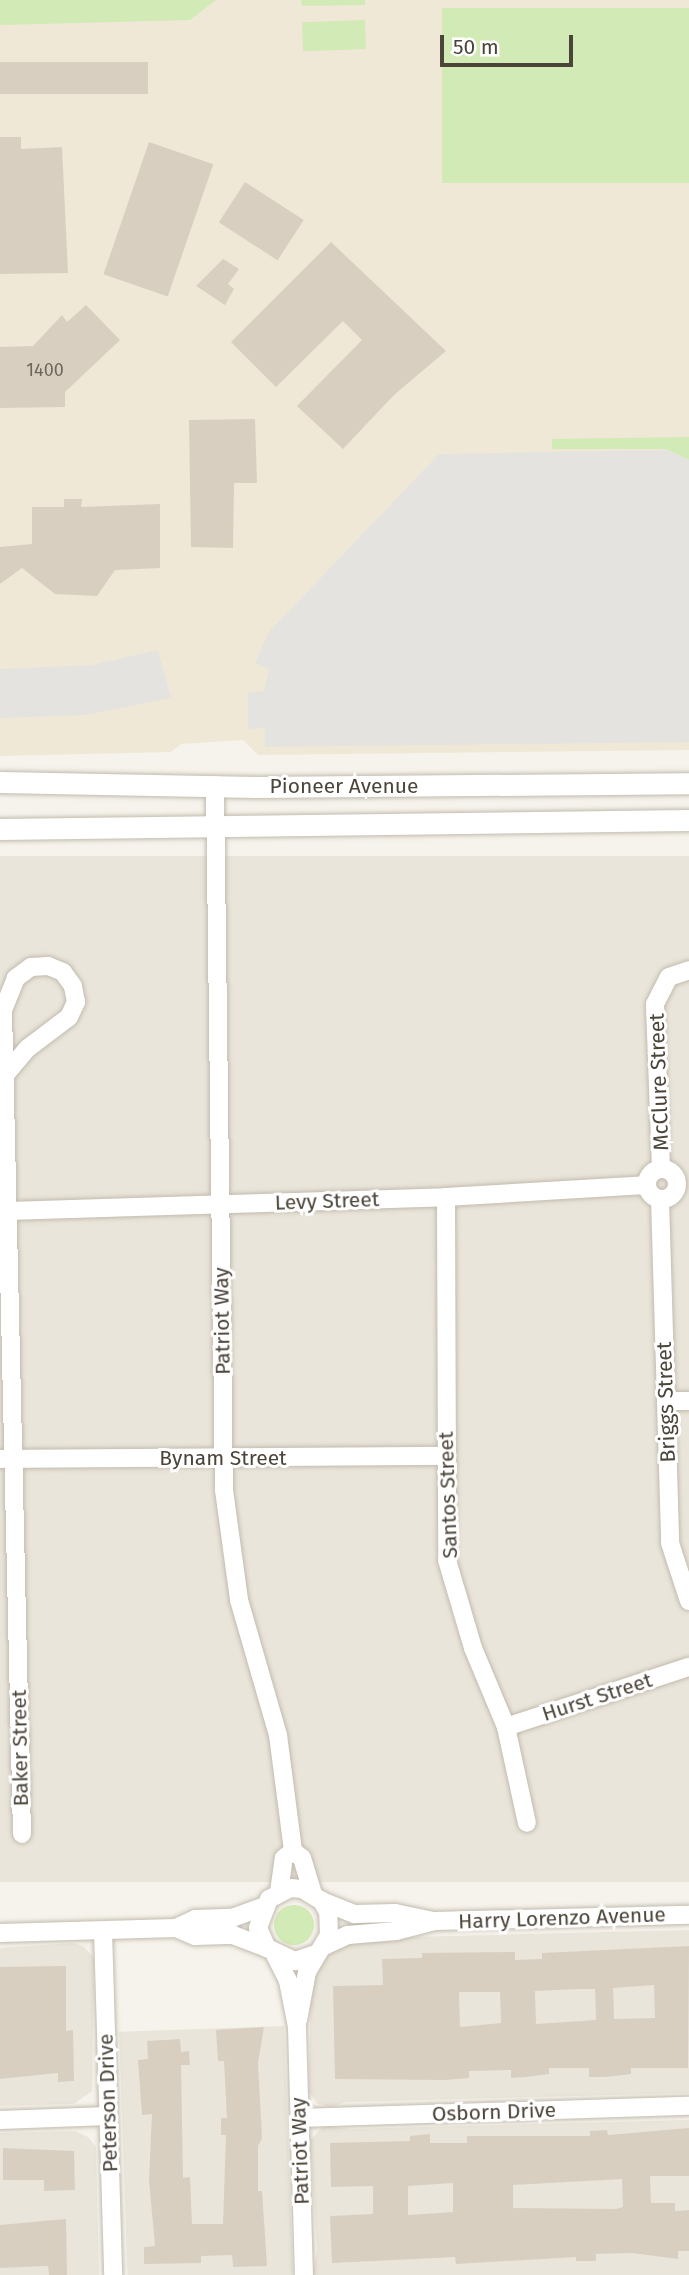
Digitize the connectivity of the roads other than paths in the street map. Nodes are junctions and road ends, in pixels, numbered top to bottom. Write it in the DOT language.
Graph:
graph roads {
  1 [pos="0,782"];
  2 [pos="689,783"];
  3 [pos="215,785"];
  4 [pos="689,806"];
  5 [pos="689,820"];
  6 [pos="608,821"];
  7 [pos="214,826"];
  8 [pos="0,829"];
  9 [pos="689,970"];
  10 [pos="5,1075"];
  11 [pos="661,1169"];
  12 [pos="683,1183"];
  13 [pos="646,1185"];
  14 [pos="446,1197"];
  15 [pos="660,1199"];
  16 [pos="220,1204"];
  17 [pos="8,1211"];
  18 [pos="689,1401"];
  19 [pos="666,1402"];
  20 [pos="445,1456"];
  21 [pos="7,1458"];
  22 [pos="223,1459"];
  23 [pos="689,1601"];
  24 [pos="689,1667"];
  25 [pos="506,1727"];
  26 [pos="527,1823"];
  27 [pos="22,1834"];
  28 [pos="293,1851"];
  29 [pos="279,1892"];
  30 [pos="318,1897"];
  31 [pos="263,1907"];
  32 [pos="689,1914"];
  33 [pos="435,1921"];
  34 [pos="176,1928"];
  35 [pos="103,1931"];
  36 [pos="0,1934"];
  37 [pos="320,1950"];
  38 [pos="271,1951"];
  39 [pos="297,2026"];
  40 [pos="689,2106"];
  41 [pos="108,2116"];
  42 [pos="299,2118"];
  43 [pos="0,2120"];
  44 [pos="113,2275"];
  45 [pos="304,2275"];
  1 -- 3 [label="street, Pioneer Avenue"];
  2 -- 3 [label="street, Pioneer Avenue"];
  3 -- 7 [label="street, Patriot Way"];
  4 -- 6 [label="street"];
  5 -- 6 [label="street, Pioneer Avenue"];
  6 -- 7 [label="street, Pioneer Avenue"];
  7 -- 8 [label="street, Pioneer Avenue"];
  7 -- 16 [label="street, Patriot Way"];
  9 -- 11 [label="street, McClure Street"];
  10 -- 10 [label="street, Baker Street"];
  10 -- 17 [label="street, Baker Street"];
  11 -- 12 [label="street"];
  11 -- 13 [label="street"];
  12 -- 15 [label="street"];
  13 -- 14 [label="street, Levy Street"];
  13 -- 15 [label="street"];
  14 -- 16 [label="street, Levy Street"];
  14 -- 20 [label="street, Santos Street"];
  15 -- 19 [label="street, Briggs Street"];
  16 -- 17 [label="street, Levy Street"];
  16 -- 22 [label="street, Patriot Way"];
  17 -- 21 [label="street, Baker Street"];
  18 -- 19 [label="street"];
  19 -- 23 [label="street, Briggs Street"];
  20 -- 22 [label="street, Bynam Street"];
  20 -- 25 [label="street, Santos Street"];
  21 -- 22 [label="street, Bynam Street"];
  21 -- 27 [label="street, Baker Street"];
  22 -- 28 [label="street, Patriot Way"];
  24 -- 25 [label="street, Hurst Street"];
  25 -- 26 [label="street, Santos Street"];
  28 -- 29 [label="street"];
  28 -- 30 [label="street"];
  29 -- 30 [label="street"];
  29 -- 31 [label="street"];
  30 -- 33 [label="street, Harry Lorenzo Avenue"];
  30 -- 37 [label="street"];
  31 -- 34 [label="street"];
  31 -- 38 [label="street"];
  32 -- 33 [label="street, Harry Lorenzo Avenue"];
  33 -- 37 [label="street, Harry Lorenzo Avenue"];
  34 -- 35 [label="street"];
  34 -- 38 [label="street"];
  35 -- 36 [label="street"];
  35 -- 41 [label="street, Peterson Drive"];
  37 -- 38 [label="street"];
  37 -- 39 [label="street, Patriot Way"];
  38 -- 39 [label="street, Patriot Way"];
  39 -- 42 [label="street, Patriot Way"];
  40 -- 42 [label="street, Osborn Drive"];
  41 -- 43 [label="street"];
  41 -- 44 [label="street, Peterson Drive"];
  42 -- 45 [label="street, Patriot Way"];
}
